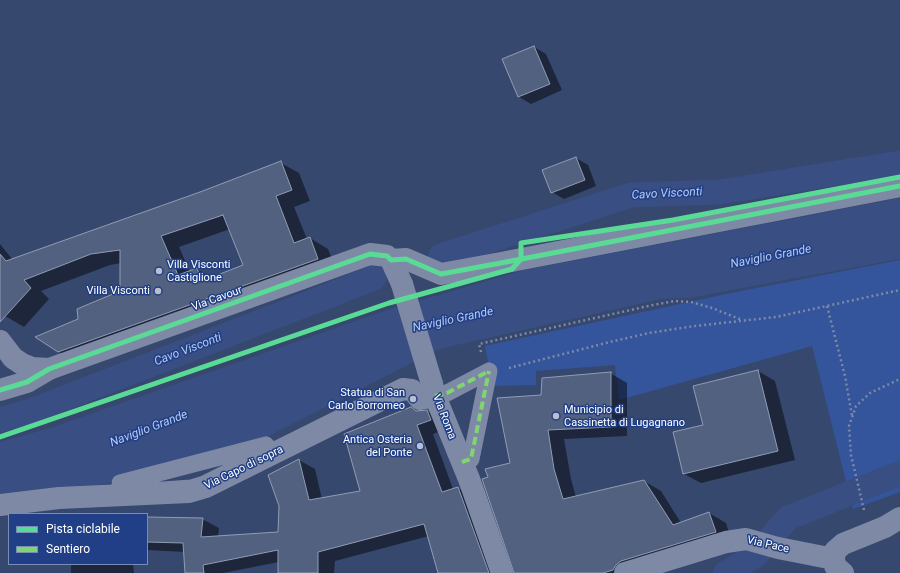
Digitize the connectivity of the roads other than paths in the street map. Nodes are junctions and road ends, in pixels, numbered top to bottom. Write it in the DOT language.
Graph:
graph roads {
  1 [pos="900,186"];
  2 [pos="391,260"];
  3 [pos="0,341"];
  4 [pos="48,369"];
  5 [pos="0,390"];
  6 [pos="434,390"];
  7 [pos="266,444"];
  8 [pos="462,462"];
  9 [pos="0,505"];
  10 [pos="900,518"];
  11 [pos="838,566"];
  12 [pos="502,573"];
  13 [pos="625,573"];
  1 -- 2 [label="street, Via Cavour"];
  2 -- 4 [label="street, Via Cavour"];
  2 -- 6 [label="street, Via Roma, bridge"];
  3 -- 4 [label="street"];
  4 -- 5 [label="street"];
  6 -- 8 [label="street, Via Roma"];
  6 -- 8 [label="street"];
  6 -- 9 [label="street, Via Capo di sopra"];
  7 -- 7 [label="street"];
  8 -- 12 [label="street, Via Roma"];
  10 -- 11 [label="street, Via Pace"];
  11 -- 13 [label="street, Via Pace"];
}
